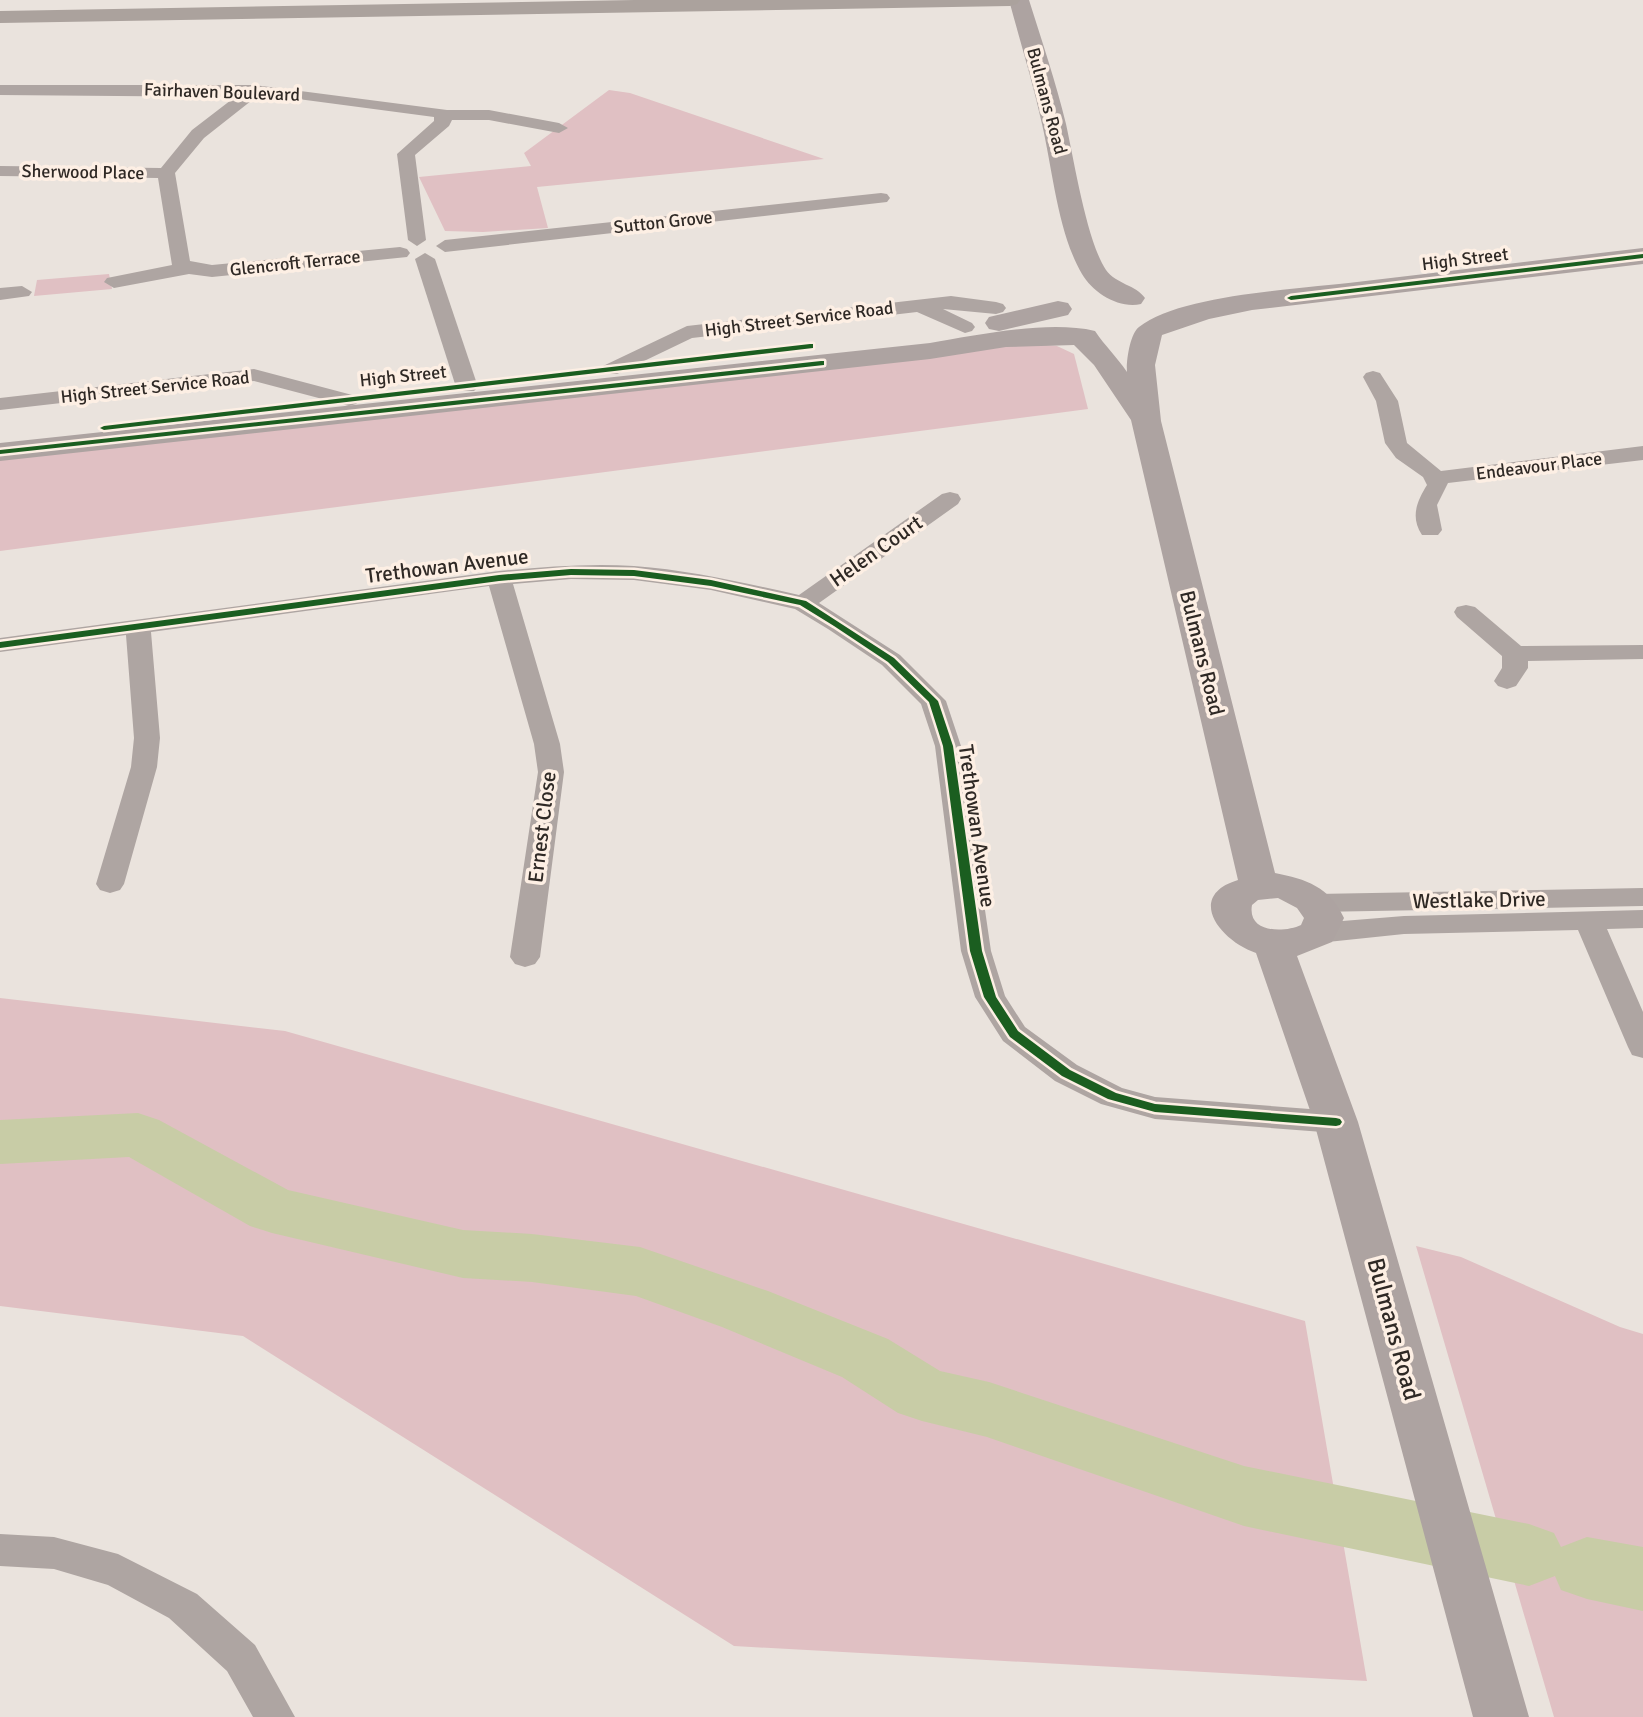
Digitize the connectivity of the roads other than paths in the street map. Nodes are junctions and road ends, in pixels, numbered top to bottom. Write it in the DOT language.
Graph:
graph roads {
  1 [pos="1017,4"];
  2 [pos="0,17"];
  3 [pos="0,90"];
  4 [pos="254,90"];
  5 [pos="443,115"];
  6 [pos="559,128"];
  7 [pos="0,171"];
  8 [pos="166,173"];
  9 [pos="881,198"];
  10 [pos="1081,243"];
  11 [pos="421,249"];
  12 [pos="1643,256"];
  13 [pos="190,268"];
  14 [pos="114,282"];
  15 [pos="22,292"];
  16 [pos="0,294"];
  17 [pos="1065,297"];
  18 [pos="1292,298"];
  19 [pos="1134,299"];
  20 [pos="919,305"];
  21 [pos="996,308"];
  22 [pos="965,327"];
  23 [pos="1152,330"];
  24 [pos="1083,336"];
  25 [pos="610,370"];
  26 [pos="1373,377"];
  27 [pos="467,387"];
  28 [pos="349,400"];
  29 [pos="0,404"];
  30 [pos="1146,421"];
  31 [pos="0,441"];
  32 [pos="0,452"];
  33 [pos="1643,453"];
  34 [pos="1436,478"];
  35 [pos="950,499"];
  36 [pos="1430,530"];
  37 [pos="499,578"];
  38 [pos="803,603"];
  39 [pos="1466,612"];
  40 [pos="138,626"];
  41 [pos="0,645"];
  42 [pos="1643,652"];
  43 [pos="1515,654"];
  44 [pos="1507,681"];
  45 [pos="110,884"];
  46 [pos="1259,886"];
  47 [pos="1643,897"];
  48 [pos="1317,918"];
  49 [pos="1643,919"];
  50 [pos="1589,921"];
  51 [pos="1273,945"];
  52 [pos="526,957"];
  53 [pos="1643,1046"];
  54 [pos="1336,1122"];
  55 [pos="0,1550"];
  56 [pos="275,1717"];
  57 [pos="1501,1717"];
  1 -- 2 [label="highway"];
  1 -- 10 [label="main road, Bulmans Road"];
  3 -- 4 [label="street, Fairhaven Boulevard"];
  4 -- 5 [label="street, Fairhaven Boulevard"];
  4 -- 8 [label="street"];
  5 -- 6 [label="street, Fairhaven Boulevard"];
  5 -- 11 [label="street"];
  7 -- 8 [label="street, Sherwood Place"];
  8 -- 13 [label="street"];
  9 -- 11 [label="street, Sutton Grove"];
  10 -- 17 [label="main road, Bulmans Road"];
  10 -- 19 [label="main road, Bulmans Road"];
  11 -- 13 [label="street, Glencroft Terrace"];
  11 -- 27 [label="street"];
  12 -- 18 [label="main road, High Street"];
  13 -- 14 [label="street, Glencroft Terrace"];
  15 -- 16 [label="street"];
  17 -- 19 [label="main road, High Street"];
  17 -- 22 [label="main road, High Street"];
  17 -- 24 [label="main road, Bulmans Road"];
  18 -- 19 [label="main road, High Street"];
  18 -- 23 [label="main road, High Street"];
  19 -- 23 [label="main road"];
  20 -- 21 [label="street, High Street Service Road"];
  20 -- 22 [label="street"];
  20 -- 25 [label="street, High Street Service Road"];
  22 -- 25 [label="main road, High Street"];
  23 -- 24 [label="main road, High Street"];
  23 -- 30 [label="main road, Bulmans Road"];
  24 -- 30 [label="main road, Bulmans Road"];
  24 -- 32 [label="main road, High Street"];
  25 -- 27 [label="main road, High Street"];
  26 -- 34 [label="street"];
  27 -- 28 [label="main road, High Street"];
  28 -- 29 [label="street, High Street Service Road"];
  28 -- 31 [label="main road, High Street"];
  30 -- 46 [label="main road, Bulmans Road"];
  33 -- 34 [label="street, Endeavour Place"];
  34 -- 36 [label="street"];
  35 -- 38 [label="street, Helen Court"];
  37 -- 38 [label="street, Trethowan Avenue"];
  37 -- 40 [label="street, Trethowan Avenue"];
  37 -- 52 [label="street, Ernest Close"];
  38 -- 54 [label="street, Trethowan Avenue"];
  39 -- 43 [label="street"];
  40 -- 41 [label="street, Trethowan Avenue"];
  40 -- 45 [label="street"];
  42 -- 43 [label="street"];
  43 -- 44 [label="street"];
  46 -- 48 [label="main road"];
  46 -- 51 [label="main road"];
  47 -- 48 [label="street, Westlake Drive"];
  48 -- 50 [label="street, Westlake Drive"];
  48 -- 51 [label="main road"];
  49 -- 50 [label="street, Westlake Drive"];
  50 -- 53 [label="street"];
  51 -- 54 [label="main road, Bulmans Road"];
  54 -- 57 [label="main road, Bulmans Road"];
  55 -- 56 [label="street"];
}
